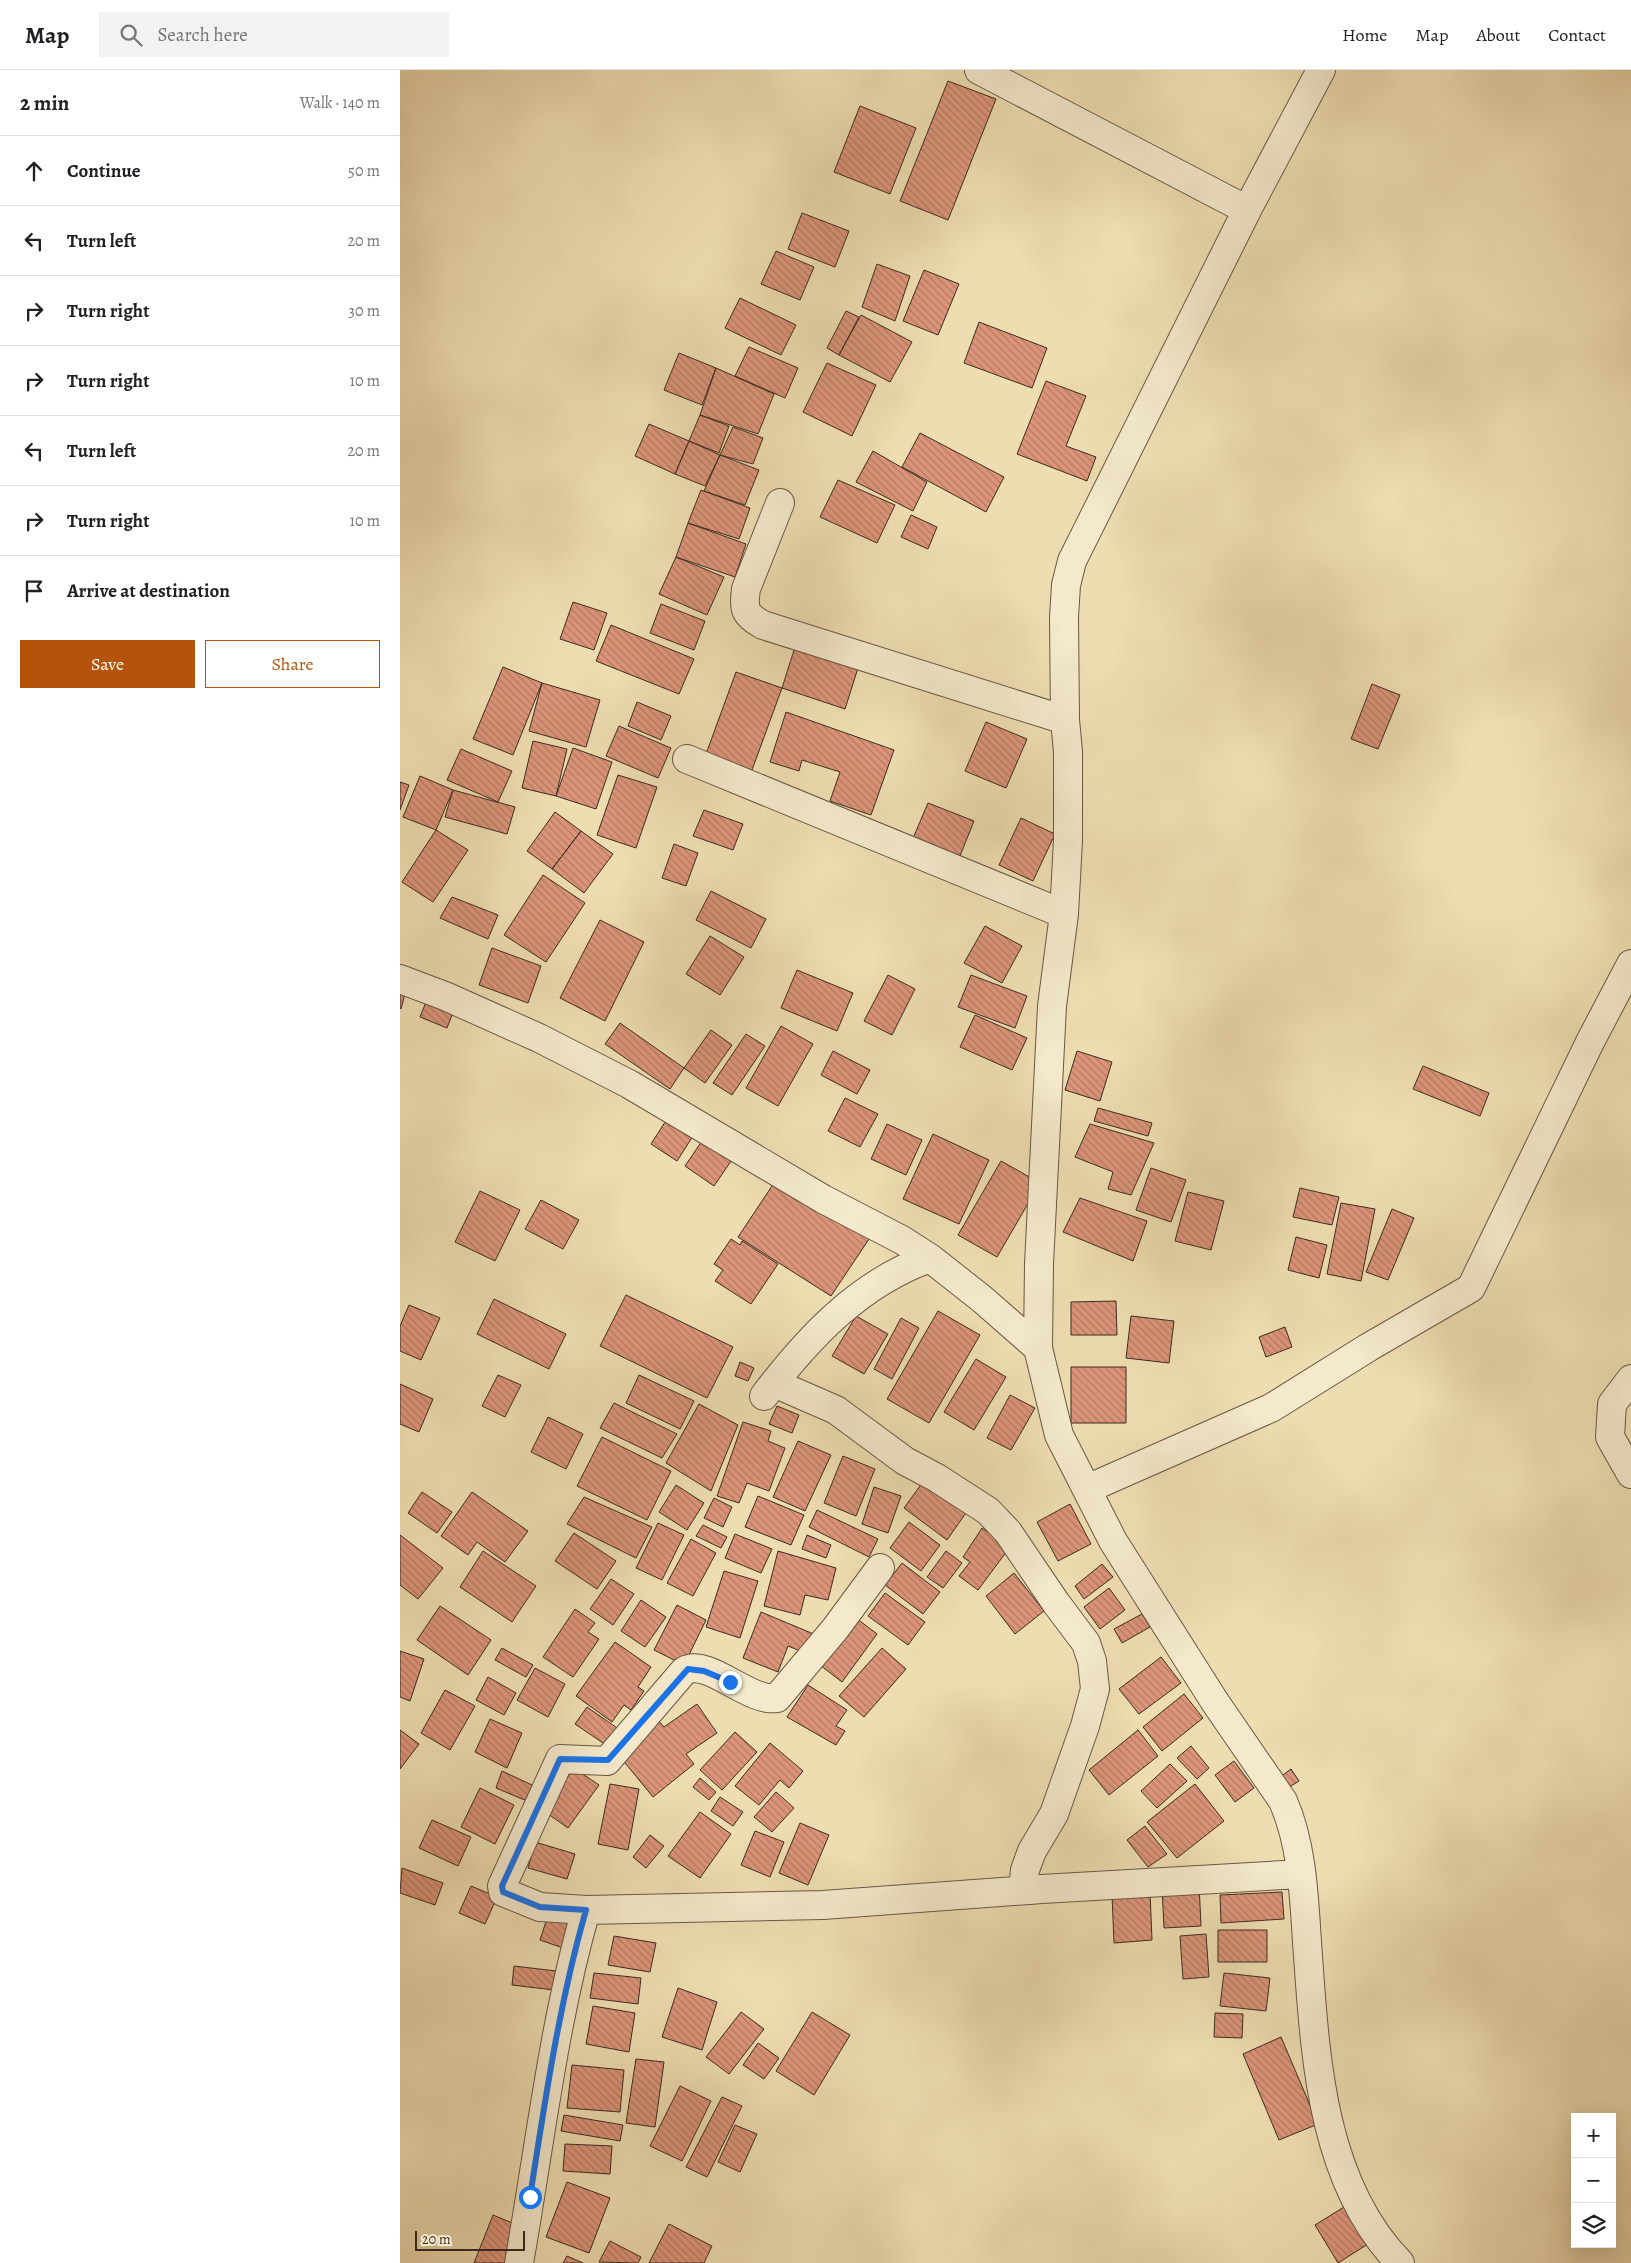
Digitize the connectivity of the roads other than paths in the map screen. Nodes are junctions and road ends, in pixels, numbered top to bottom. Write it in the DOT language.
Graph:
graph roads {
  1 [pos="979,70"];
  2 [pos="1321,70"];
  3 [pos="1247,210"];
  4 [pos="780,503"];
  5 [pos="1065,720"];
  6 [pos="687,758"];
  7 [pos="1064,914"];
  8 [pos="1631,964"];
  9 [pos="400,978"];
  10 [pos="930,1258"];
  11 [pos="1038,1348"];
  12 [pos="1631,1380"];
  13 [pos="1631,1474"];
  14 [pos="1082,1479"];
  15 [pos="880,1568"];
  16 [pos="1301,1874"];
  17 [pos="1033,1890"];
  18 [pos="586,1910"];
  19 [pos="519,2263"];
  20 [pos="1400,2263"];
  1 -- 3 [label="street"];
  2 -- 3 [label="street"];
  3 -- 5 [label="street"];
  4 -- 5 [label="street"];
  5 -- 7 [label="street"];
  6 -- 7 [label="street"];
  7 -- 11 [label="street"];
  8 -- 14 [label="street"];
  9 -- 10 [label="street"];
  10 -- 11 [label="street"];
  10 -- 17 [label="street"];
  11 -- 14 [label="street"];
  12 -- 13 [label="street"];
  14 -- 16 [label="street"];
  15 -- 18 [label="street"];
  16 -- 17 [label="street"];
  16 -- 20 [label="street"];
  17 -- 18 [label="street"];
  18 -- 19 [label="street"];
}
